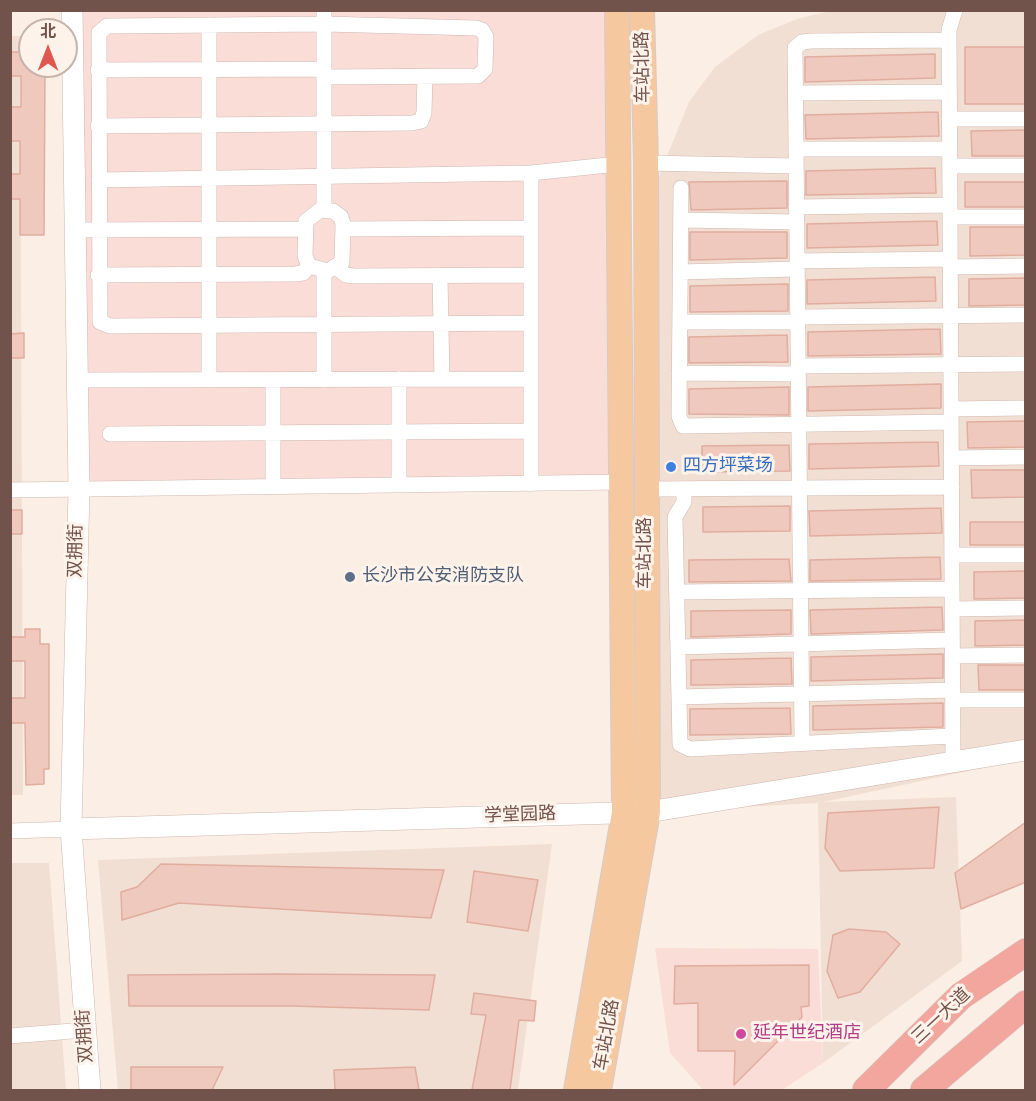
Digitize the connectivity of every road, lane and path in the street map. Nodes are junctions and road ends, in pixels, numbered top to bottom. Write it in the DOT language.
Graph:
graph roads {
  1 [pos="72,10"];
  2 [pos="617,10"];
  3 [pos="642,10"];
  4 [pos="955,10"];
  5 [pos="324,17"];
  6 [pos="209,25"];
  7 [pos="949,40"];
  8 [pos="98,70"];
  9 [pos="209,70"];
  10 [pos="324,73"];
  11 [pos="425,77"];
  12 [pos="949,92"];
  13 [pos="795,93"];
  14 [pos="950,119"];
  15 [pos="1026,119"];
  16 [pos="324,124"];
  17 [pos="209,125"];
  18 [pos="99,126"];
  19 [pos="796,149"];
  20 [pos="950,149"];
  21 [pos="646,163"];
  22 [pos="618,164"];
  23 [pos="796,166"];
  24 [pos="950,166"];
  25 [pos="1026,166"];
  26 [pos="531,173"];
  27 [pos="324,177"];
  28 [pos="209,179"];
  29 [pos="99,180"];
  30 [pos="681,188"];
  31 [pos="324,210"];
  32 [pos="950,211"];
  33 [pos="797,214"];
  34 [pos="1026,217"];
  35 [pos="681,220"];
  36 [pos="531,228"];
  37 [pos="305,229"];
  38 [pos="343,229"];
  39 [pos="75,230"];
  40 [pos="98,230"];
  41 [pos="209,230"];
  42 [pos="950,263"];
  43 [pos="797,265"];
  44 [pos="1026,266"];
  45 [pos="324,268"];
  46 [pos="680,272"];
  47 [pos="98,275"];
  48 [pos="209,275"];
  49 [pos="531,275"];
  50 [pos="440,276"];
  51 [pos="951,315"];
  52 [pos="1026,315"];
  53 [pos="798,319"];
  54 [pos="680,322"];
  55 [pos="531,323"];
  56 [pos="441,325"];
  57 [pos="209,326"];
  58 [pos="324,326"];
  59 [pos="1026,364"];
  60 [pos="951,365"];
  61 [pos="798,370"];
  62 [pos="679,373"];
  63 [pos="399,379"];
  64 [pos="442,379"];
  65 [pos="531,379"];
  66 [pos="77,380"];
  67 [pos="209,380"];
  68 [pos="273,380"];
  69 [pos="324,380"];
  70 [pos="1026,408"];
  71 [pos="951,416"];
  72 [pos="799,425"];
  73 [pos="531,431"];
  74 [pos="399,433"];
  75 [pos="110,434"];
  76 [pos="273,434"];
  77 [pos="951,458"];
  78 [pos="1026,458"];
  79 [pos="531,484"];
  80 [pos="399,485"];
  81 [pos="634,486"];
  82 [pos="273,487"];
  83 [pos="951,487"];
  84 [pos="799,488"];
  85 [pos="79,489"];
  86 [pos="684,489"];
  87 [pos="10,490"];
  88 [pos="952,555"];
  89 [pos="1026,555"];
  90 [pos="952,590"];
  91 [pos="800,591"];
  92 [pos="677,592"];
  93 [pos="1026,608"];
  94 [pos="952,609"];
  95 [pos="952,640"];
  96 [pos="801,643"];
  97 [pos="678,647"];
  98 [pos="1026,655"];
  99 [pos="952,656"];
  100 [pos="801,694"];
  101 [pos="953,695"];
  102 [pos="679,697"];
  103 [pos="1026,700"];
  104 [pos="953,736"];
  105 [pos="802,738"];
  106 [pos="1026,750"];
  107 [pos="953,762"];
  108 [pos="636,812"];
  109 [pos="71,829"];
  110 [pos="10,831"];
  111 [pos="1026,952"];
  112 [pos="1026,1004"];
  113 [pos="85,1030"];
  114 [pos="10,1036"];
  115 [pos="90,1090"];
  116 [pos="576,1090"];
  117 [pos="599,1090"];
  118 [pos="866,1090"];
  119 [pos="924,1090"];
  1 -- 39 [label="street, 双拥街"];
  2 -- 22 [label="main road, 车站北路"];
  3 -- 21 [label="main road, 车站北路"];
  4 -- 7 [label="street"];
  5 -- 6 [label="street"];
  5 -- 10 [label="street"];
  5 -- 11 [label="street"];
  6 -- 8 [label="street"];
  6 -- 9 [label="street"];
  7 -- 12 [label="street"];
  7 -- 13 [label="street"];
  8 -- 9 [label="street"];
  8 -- 18 [label="street"];
  9 -- 10 [label="street"];
  9 -- 17 [label="street"];
  10 -- 11 [label="street"];
  10 -- 16 [label="street"];
  11 -- 16 [label="street"];
  12 -- 13 [label="street"];
  12 -- 14 [label="street"];
  13 -- 19 [label="street"];
  14 -- 15 [label="street"];
  14 -- 20 [label="street"];
  16 -- 17 [label="street"];
  16 -- 27 [label="street"];
  17 -- 18 [label="street"];
  17 -- 28 [label="street"];
  18 -- 29 [label="street"];
  19 -- 20 [label="street"];
  19 -- 23 [label="street"];
  20 -- 24 [label="street"];
  21 -- 23 [label="street"];
  21 -- 81 [label="main road, 车站北路"];
  22 -- 26 [label="street"];
  22 -- 81 [label="main road, 车站北路"];
  23 -- 33 [label="street"];
  24 -- 25 [label="street"];
  24 -- 32 [label="street"];
  26 -- 27 [label="street"];
  26 -- 36 [label="street"];
  27 -- 28 [label="street"];
  27 -- 31 [label="street"];
  28 -- 29 [label="street"];
  28 -- 41 [label="street"];
  29 -- 40 [label="street"];
  30 -- 35 [label="street"];
  31 -- 37 [label="street"];
  31 -- 38 [label="street"];
  32 -- 33 [label="street"];
  32 -- 34 [label="street"];
  32 -- 42 [label="street"];
  33 -- 35 [label="street"];
  33 -- 43 [label="street"];
  35 -- 46 [label="street"];
  36 -- 38 [label="street"];
  36 -- 49 [label="street"];
  37 -- 41 [label="street"];
  37 -- 45 [label="street"];
  38 -- 45 [label="street"];
  39 -- 40 [label="street"];
  39 -- 66 [label="street, 双拥街"];
  40 -- 41 [label="street"];
  40 -- 47 [label="street"];
  41 -- 48 [label="street"];
  42 -- 43 [label="street"];
  42 -- 44 [label="street"];
  42 -- 51 [label="street"];
  43 -- 46 [label="street"];
  43 -- 53 [label="street"];
  45 -- 48 [label="street"];
  45 -- 50 [label="street"];
  45 -- 58 [label="street"];
  46 -- 54 [label="street"];
  47 -- 48 [label="street"];
  47 -- 57 [label="street"];
  48 -- 57 [label="street"];
  49 -- 50 [label="street"];
  49 -- 55 [label="street"];
  50 -- 56 [label="street"];
  51 -- 52 [label="street"];
  51 -- 53 [label="street"];
  51 -- 60 [label="street"];
  53 -- 54 [label="street"];
  53 -- 61 [label="street"];
  54 -- 62 [label="street"];
  55 -- 56 [label="street"];
  55 -- 65 [label="street"];
  56 -- 58 [label="street"];
  56 -- 64 [label="street"];
  57 -- 58 [label="street"];
  57 -- 67 [label="street"];
  58 -- 69 [label="street"];
  59 -- 60 [label="street"];
  60 -- 61 [label="street"];
  60 -- 71 [label="street"];
  61 -- 62 [label="street"];
  61 -- 72 [label="street"];
  62 -- 72 [label="street"];
  63 -- 64 [label="street"];
  63 -- 69 [label="street"];
  63 -- 74 [label="street"];
  64 -- 65 [label="street"];
  65 -- 73 [label="street"];
  66 -- 67 [label="street"];
  66 -- 85 [label="street, 双拥街"];
  67 -- 68 [label="street"];
  68 -- 69 [label="street"];
  68 -- 76 [label="street"];
  70 -- 71 [label="street"];
  71 -- 72 [label="street"];
  71 -- 77 [label="street"];
  72 -- 84 [label="street"];
  73 -- 74 [label="street"];
  73 -- 79 [label="street"];
  74 -- 76 [label="street"];
  74 -- 80 [label="street"];
  75 -- 76 [label="street"];
  76 -- 82 [label="street"];
  77 -- 78 [label="street"];
  77 -- 83 [label="street"];
  79 -- 80 [label="street"];
  79 -- 81 [label="street"];
  80 -- 82 [label="street"];
  81 -- 86 [label="street"];
  81 -- 108 [label="main road, 车站北路"];
  82 -- 85 [label="street"];
  83 -- 84 [label="street"];
  83 -- 88 [label="street"];
  84 -- 86 [label="street"];
  84 -- 91 [label="street"];
  85 -- 87 [label="street"];
  85 -- 109 [label="street, 双拥街"];
  86 -- 92 [label="street"];
  88 -- 89 [label="street"];
  88 -- 90 [label="street"];
  90 -- 91 [label="street"];
  90 -- 94 [label="street"];
  91 -- 92 [label="street"];
  91 -- 96 [label="street"];
  92 -- 97 [label="street"];
  93 -- 94 [label="street"];
  94 -- 95 [label="street"];
  95 -- 96 [label="street"];
  95 -- 99 [label="street"];
  96 -- 97 [label="street"];
  96 -- 100 [label="street"];
  97 -- 102 [label="street"];
  98 -- 99 [label="street"];
  99 -- 101 [label="street"];
  100 -- 101 [label="street"];
  100 -- 102 [label="street"];
  100 -- 105 [label="street"];
  101 -- 103 [label="street"];
  101 -- 104 [label="street"];
  102 -- 104 [label="street"];
  104 -- 107 [label="street"];
  106 -- 107 [label="street, 学堂园路"];
  107 -- 108 [label="street, 学堂园路"];
  108 -- 109 [label="street, 学堂园路"];
  108 -- 116 [label="main road, 车站北路"];
  108 -- 117 [label="main road, 车站北路"];
  109 -- 110 [label="street, 学堂园路"];
  109 -- 113 [label="street, 双拥街"];
  111 -- 118 [label="highway, 三一大道"];
  112 -- 119 [label="highway"];
  113 -- 114 [label="street"];
  113 -- 115 [label="street, 双拥街"];
}
